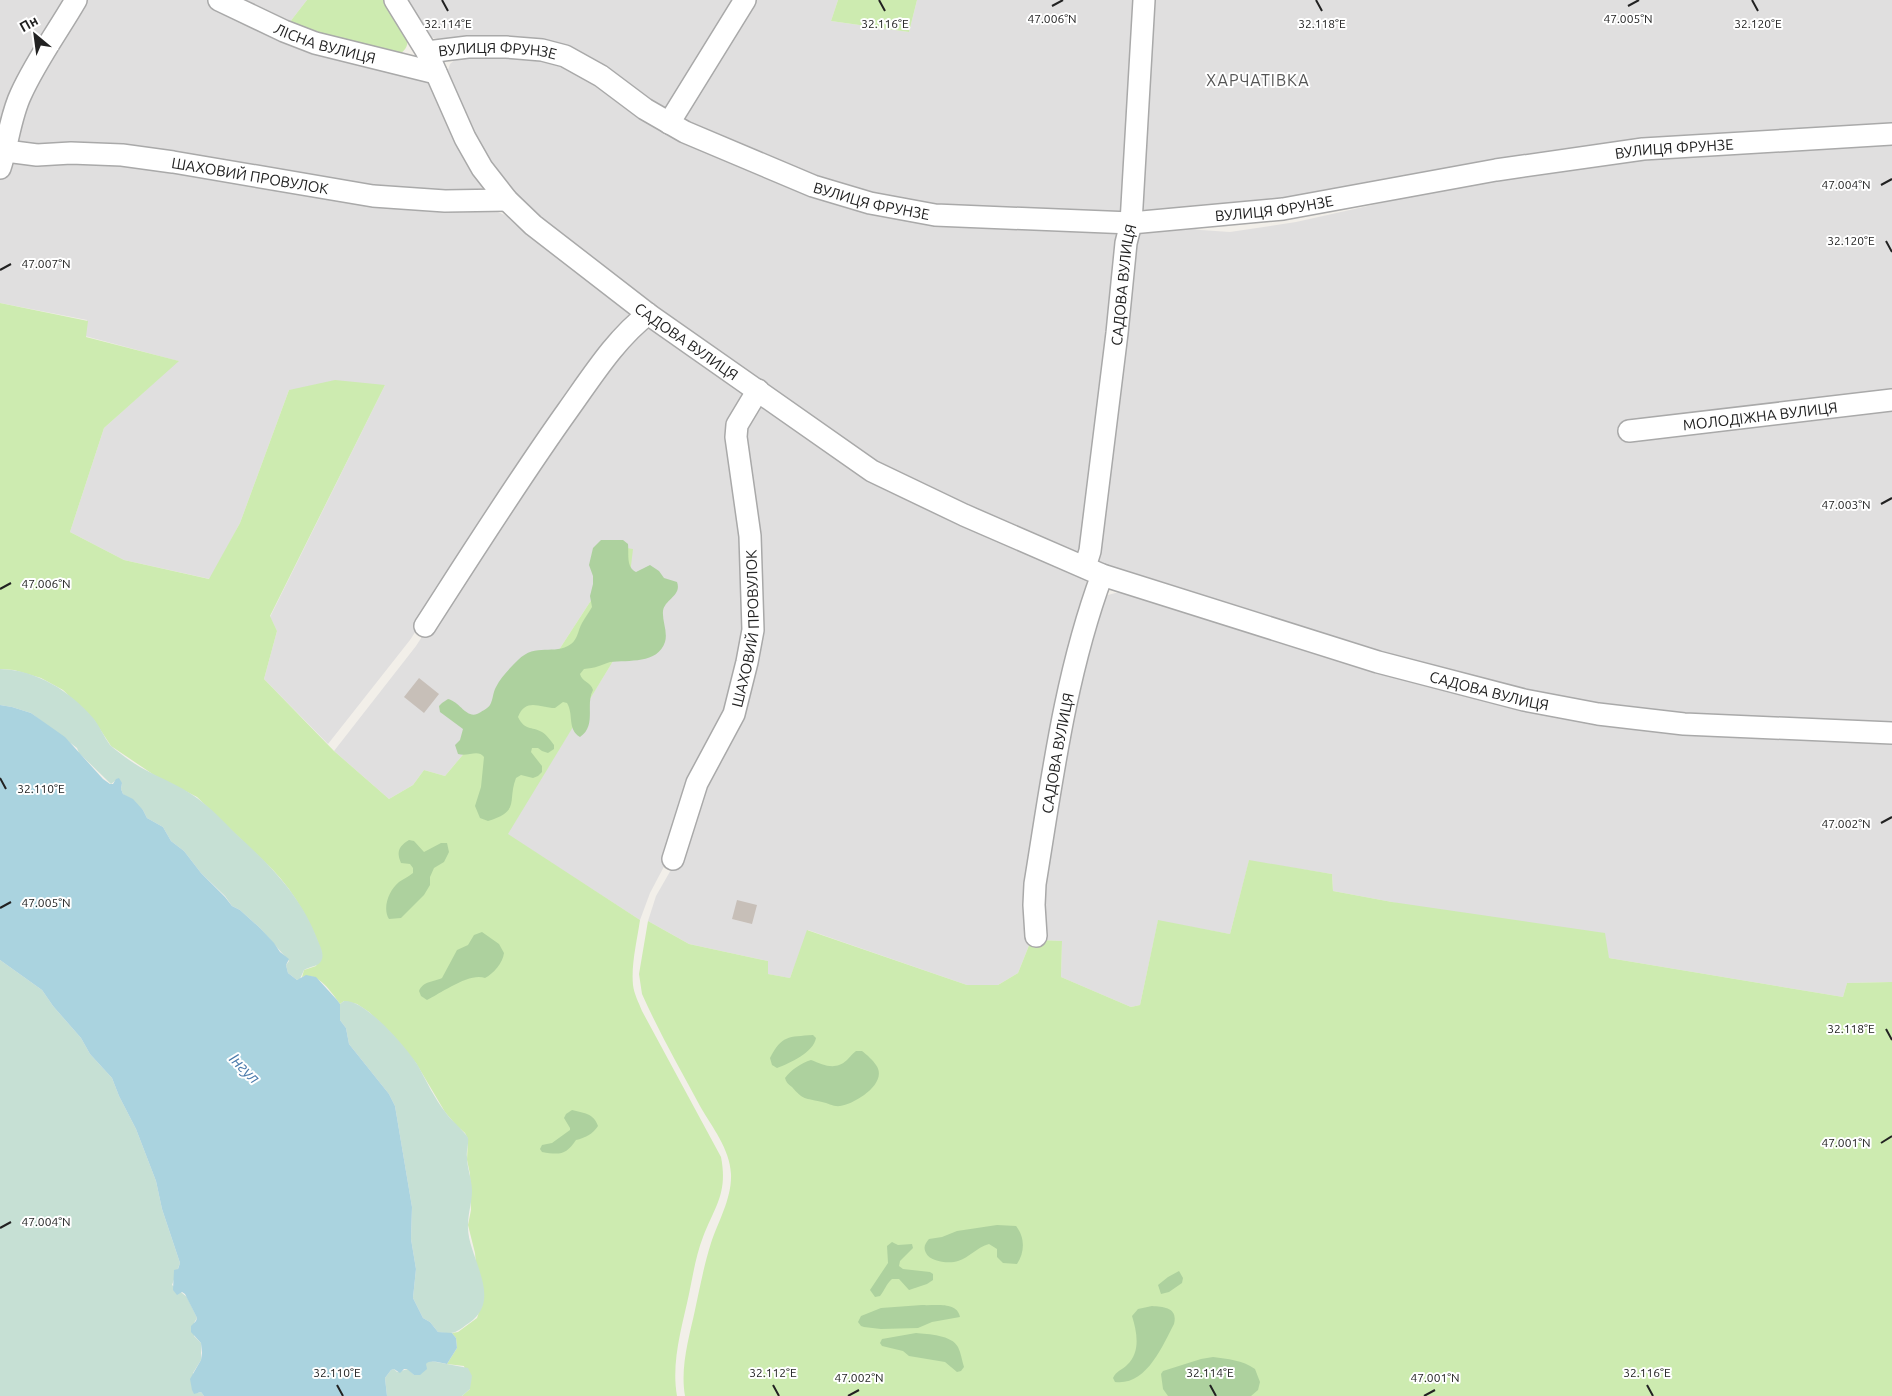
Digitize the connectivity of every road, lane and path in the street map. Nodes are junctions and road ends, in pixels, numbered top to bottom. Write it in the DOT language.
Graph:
graph roads {
  1 [pos="76,0"];
  2 [pos="219,0"];
  3 [pos="395,0"];
  4 [pos="745,0"];
  5 [pos="1144,0"];
  6 [pos="427,52"];
  7 [pos="436,73"];
  8 [pos="669,123"];
  9 [pos="1892,134"];
  10 [pos="2,160"];
  11 [pos="507,200"];
  12 [pos="1131,223"];
  13 [pos="648,314"];
  14 [pos="758,390"];
  15 [pos="1892,400"];
  16 [pos="1628,431"];
  17 [pos="1094,571"];
  18 [pos="425,626"];
  19 [pos="1892,733"];
  20 [pos="673,859"];
  21 [pos="1036,936"];
  1 -- 10 [label="street"];
  2 -- 7 [label="street, ЛІСНА ВУЛИЦЯ"];
  3 -- 6 [label="street, САДОВА ВУЛИЦЯ"];
  4 -- 8 [label="street"];
  5 -- 12 [label="street, САДОВА ВУЛИЦЯ"];
  6 -- 7 [label="street, САДОВА ВУЛИЦЯ"];
  6 -- 8 [label="street, ВУЛИЦЯ ФРУНЗЕ"];
  7 -- 11 [label="street, САДОВА ВУЛИЦЯ"];
  8 -- 12 [label="street, ВУЛИЦЯ ФРУНЗЕ"];
  9 -- 12 [label="street, ВУЛИЦЯ ФРУНЗЕ"];
  10 -- 11 [label="street, ШАХОВИЙ ПРОВУЛОК"];
  11 -- 13 [label="street, САДОВА ВУЛИЦЯ"];
  12 -- 17 [label="street, САДОВА ВУЛИЦЯ"];
  13 -- 14 [label="street, САДОВА ВУЛИЦЯ"];
  13 -- 18 [label="street"];
  14 -- 17 [label="street, САДОВА ВУЛИЦЯ"];
  14 -- 20 [label="street, ШАХОВИЙ ПРОВУЛОК"];
  15 -- 16 [label="street, МОЛОДІЖНА ВУЛИЦЯ"];
  17 -- 19 [label="street, САДОВА ВУЛИЦЯ"];
  17 -- 21 [label="street, САДОВА ВУЛИЦЯ"];
}
